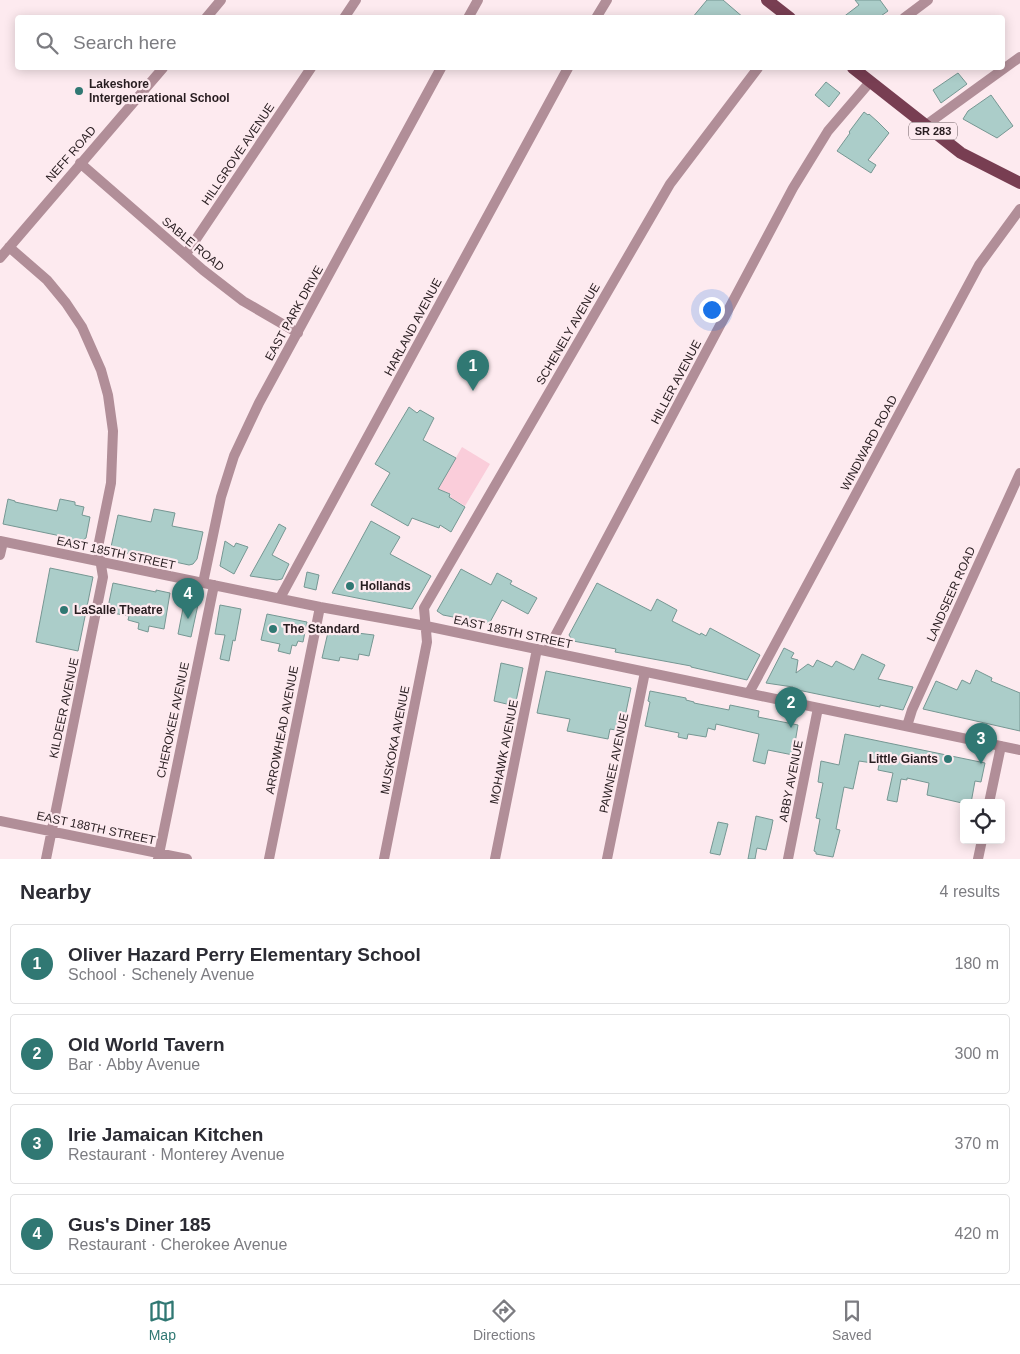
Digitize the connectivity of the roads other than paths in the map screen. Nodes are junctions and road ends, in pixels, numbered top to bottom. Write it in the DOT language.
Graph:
graph roads {
  1 [pos="221,0"];
  2 [pos="356,0"];
  3 [pos="478,0"];
  4 [pos="607,0"];
  5 [pos="928,0"];
  6 [pos="769,1"];
  7 [pos="208,15"];
  8 [pos="346,15"];
  9 [pos="470,15"];
  10 [pos="598,15"];
  11 [pos="786,15"];
  12 [pos="908,15"];
  13 [pos="1020,57"];
  14 [pos="1005,68"];
  15 [pos="160,70"];
  16 [pos="309,70"];
  17 [pos="440,70"];
  18 [pos="567,70"];
  19 [pos="756,70"];
  20 [pos="855,70"];
  21 [pos="1002,70"];
  22 [pos="870,82"];
  23 [pos="926,125"];
  24 [pos="80,163"];
  25 [pos="1020,183"];
  26 [pos="1020,209"];
  27 [pos="9,247"];
  28 [pos="186,254"];
  29 [pos="0,258"];
  30 [pos="298,333"];
  31 [pos="1020,473"];
  32 [pos="1,541"];
  33 [pos="0,556"];
  34 [pos="100,562"];
  35 [pos="208,584"];
  36 [pos="280,598"];
  37 [pos="320,607"];
  38 [pos="426,626"];
  39 [pos="542,650"];
  40 [pos="645,672"];
  41 [pos="749,693"];
  42 [pos="818,708"];
  43 [pos="907,726"];
  44 [pos="1001,746"];
  45 [pos="1020,750"];
  46 [pos="990,799"];
  47 [pos="0,820"];
  48 [pos="52,831"];
  49 [pos="981,844"];
  50 [pos="158,856"];
  51 [pos="46,859"];
  52 [pos="186,859"];
  53 [pos="269,859"];
  54 [pos="384,859"];
  55 [pos="495,859"];
  56 [pos="607,859"];
  57 [pos="788,859"];
  58 [pos="978,859"];
  1 -- 7 [label="street"];
  2 -- 8 [label="street"];
  3 -- 9 [label="street"];
  4 -- 10 [label="street"];
  5 -- 12 [label="street"];
  6 -- 11 [label="main road"];
  13 -- 14 [label="street"];
  15 -- 24 [label="street, NEFF ROAD"];
  16 -- 28 [label="street, HILLGROVE AVENUE"];
  17 -- 30 [label="street, EAST PARK DRIVE"];
  18 -- 36 [label="street, HARLAND AVENUE"];
  19 -- 38 [label="street, SCHENELY AVENUE"];
  20 -- 22 [label="main road, SR 283"];
  21 -- 23 [label="street"];
  22 -- 23 [label="main road, SR 283"];
  22 -- 39 [label="street, HILLER AVENUE"];
  23 -- 25 [label="main road, SR 283"];
  24 -- 27 [label="street, NEFF ROAD"];
  24 -- 28 [label="street, SABLE ROAD"];
  26 -- 41 [label="street, WINDWARD ROAD"];
  27 -- 29 [label="street, NEFF ROAD"];
  27 -- 34 [label="street, KILDEER AVENUE"];
  28 -- 30 [label="street, SABLE ROAD"];
  30 -- 35 [label="street, EAST PARK DRIVE"];
  31 -- 43 [label="street, LANDSEER ROAD"];
  32 -- 33 [label="street"];
  32 -- 34 [label="street, EAST 185TH STREET"];
  34 -- 35 [label="street, EAST 185TH STREET"];
  34 -- 48 [label="street, KILDEER AVENUE"];
  35 -- 36 [label="street, EAST 185TH STREET"];
  35 -- 50 [label="street, CHEROKEE AVENUE"];
  36 -- 37 [label="street, EAST 185TH STREET"];
  37 -- 38 [label="street, EAST 185TH STREET"];
  37 -- 53 [label="street, ARROWHEAD AVENUE"];
  38 -- 39 [label="street, EAST 185TH STREET"];
  38 -- 54 [label="street, MUSKOKA AVENUE"];
  39 -- 40 [label="street, EAST 185TH STREET"];
  39 -- 55 [label="street, MOHAWK AVENUE"];
  40 -- 41 [label="street, EAST 185TH STREET"];
  40 -- 56 [label="street, PAWNEE AVENUE"];
  41 -- 42 [label="street, EAST 185TH STREET"];
  42 -- 43 [label="street, EAST 185TH STREET"];
  42 -- 57 [label="street, ABBY AVENUE"];
  43 -- 44 [label="street, EAST 185TH STREET"];
  44 -- 45 [label="street, EAST 185TH STREET"];
  44 -- 46 [label="street"];
  47 -- 48 [label="street, EAST 188TH STREET"];
  48 -- 50 [label="street, EAST 188TH STREET"];
  48 -- 51 [label="street, KILDEER AVENUE"];
  49 -- 58 [label="street"];
  50 -- 52 [label="street, EAST 188TH STREET"];
}
